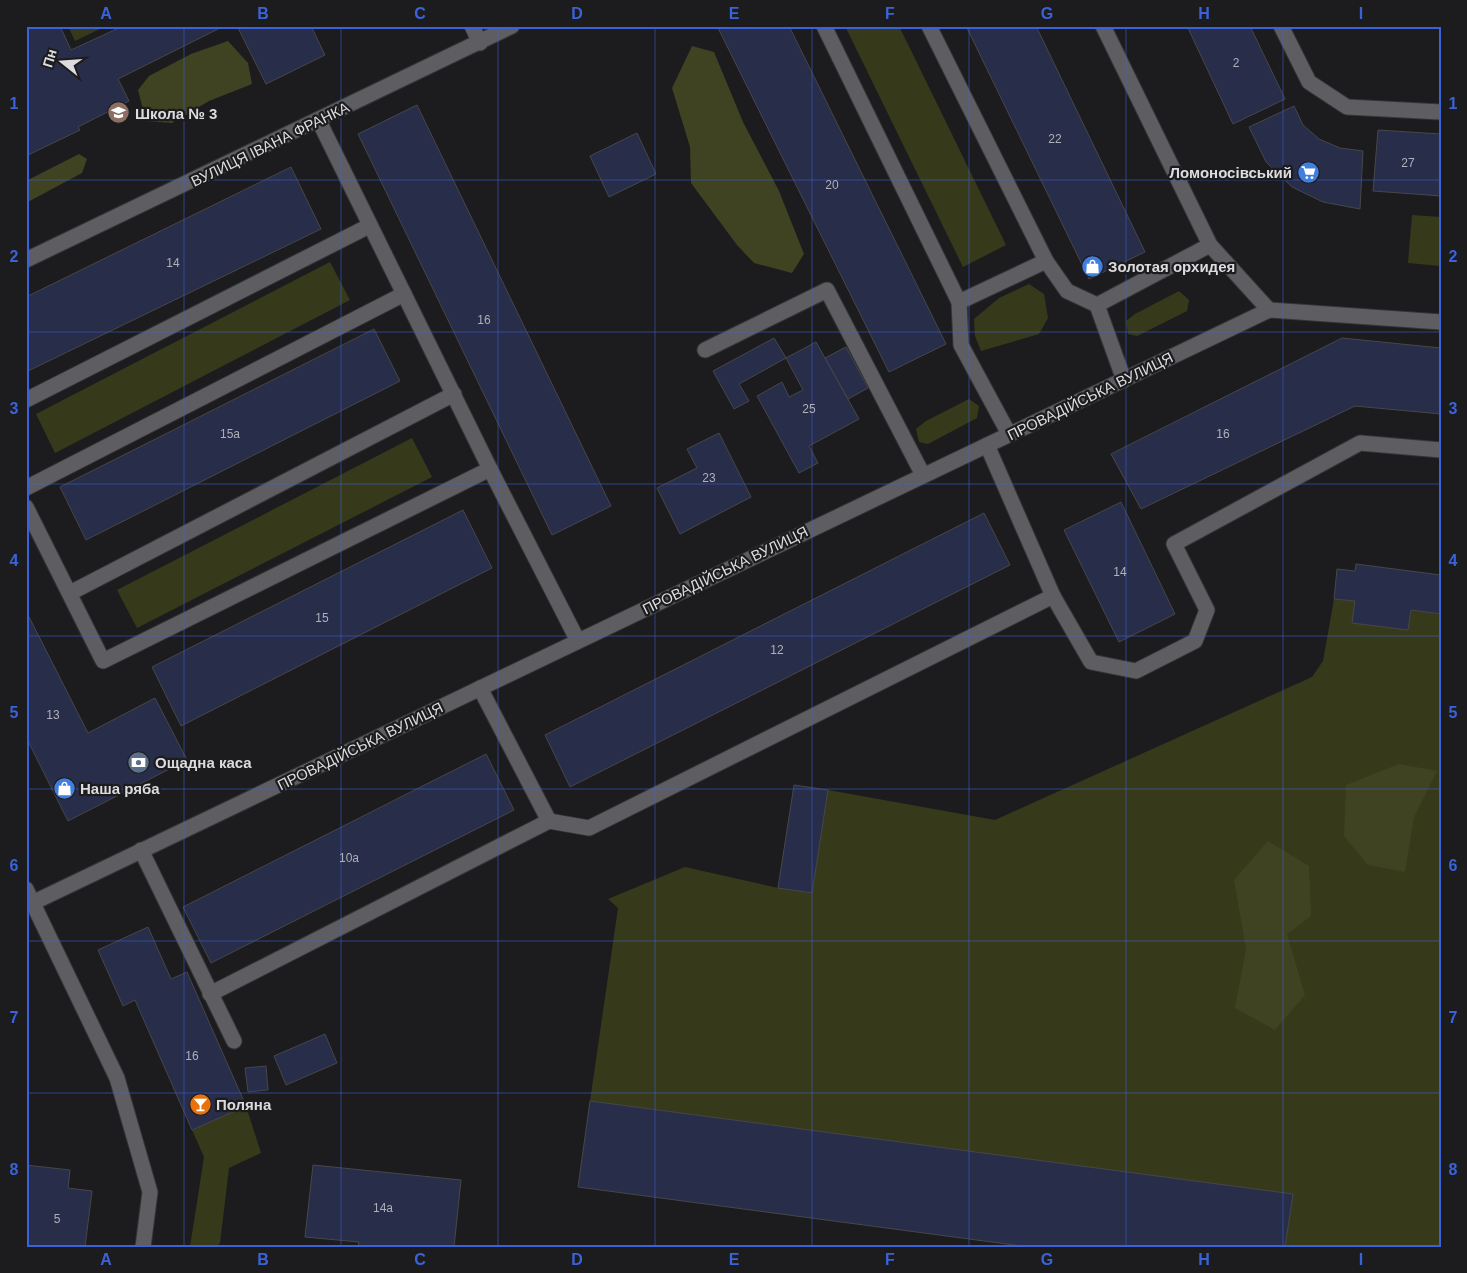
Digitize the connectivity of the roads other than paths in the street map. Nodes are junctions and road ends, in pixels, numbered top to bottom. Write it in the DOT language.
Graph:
graph roads {
  1 [pos="472,26"];
  2 [pos="512,26"];
  3 [pos="824,26"];
  4 [pos="928,26"];
  5 [pos="1103,26"];
  6 [pos="1281,26"];
  7 [pos="480,43"];
  8 [pos="1441,112"];
  9 [pos="319,121"];
  10 [pos="369,226"];
  11 [pos="1210,246"];
  12 [pos="26,260"];
  13 [pos="1046,261"];
  14 [pos="404,294"];
  15 [pos="959,302"];
  16 [pos="1097,305"];
  17 [pos="1269,310"];
  18 [pos="1441,322"];
  19 [pos="706,350"];
  20 [pos="1124,380"];
  21 [pos="454,394"];
  22 [pos="26,400"];
  23 [pos="1009,434"];
  24 [pos="987,445"];
  25 [pos="1441,450"];
  26 [pos="490,469"];
  27 [pos="923,475"];
  28 [pos="26,488"];
  29 [pos="26,507"];
  30 [pos="70,593"];
  31 [pos="1053,596"];
  32 [pos="578,641"];
  33 [pos="480,688"];
  34 [pos="549,821"];
  35 [pos="141,850"];
  36 [pos="29,899"];
  37 [pos="210,994"];
  38 [pos="234,1041"];
  39 [pos="143,1247"];
  1 -- 7 [label="street"];
  2 -- 7 [label="street, ВУЛИЦЯ ІВАНА ФРАНКА"];
  3 -- 15 [label="street"];
  4 -- 13 [label="street"];
  5 -- 11 [label="street"];
  6 -- 8 [label="street"];
  7 -- 9 [label="street, ВУЛИЦЯ ІВАНА ФРАНКА"];
  9 -- 10 [label="street"];
  9 -- 12 [label="street, ВУЛИЦЯ ІВАНА ФРАНКА"];
  10 -- 14 [label="street"];
  10 -- 22 [label="street"];
  11 -- 16 [label="street"];
  11 -- 17 [label="street"];
  13 -- 15 [label="street"];
  13 -- 16 [label="street"];
  14 -- 21 [label="street"];
  14 -- 28 [label="street"];
  15 -- 23 [label="street"];
  16 -- 20 [label="street"];
  17 -- 18 [label="street, ПРОВАДІЙСЬКА ВУЛИЦЯ"];
  17 -- 20 [label="street, ПРОВАДІЙСЬКА ВУЛИЦЯ"];
  19 -- 27 [label="street"];
  20 -- 23 [label="street, ПРОВАДІЙСЬКА ВУЛИЦЯ"];
  21 -- 26 [label="street"];
  21 -- 30 [label="street"];
  23 -- 24 [label="street, ПРОВАДІЙСЬКА ВУЛИЦЯ"];
  24 -- 27 [label="street, ПРОВАДІЙСЬКА ВУЛИЦЯ"];
  24 -- 31 [label="street"];
  25 -- 31 [label="street"];
  26 -- 30 [label="street"];
  26 -- 32 [label="street"];
  27 -- 32 [label="street, ПРОВАДІЙСЬКА ВУЛИЦЯ"];
  29 -- 30 [label="street"];
  31 -- 34 [label="street"];
  32 -- 33 [label="street, ПРОВАДІЙСЬКА ВУЛИЦЯ"];
  33 -- 34 [label="street"];
  33 -- 35 [label="street, ПРОВАДІЙСЬКА ВУЛИЦЯ"];
  34 -- 37 [label="street"];
  35 -- 36 [label="street, ПРОВАДІЙСЬКА ВУЛИЦЯ"];
  35 -- 37 [label="street"];
  36 -- 39 [label="street"];
  37 -- 38 [label="street"];
}
